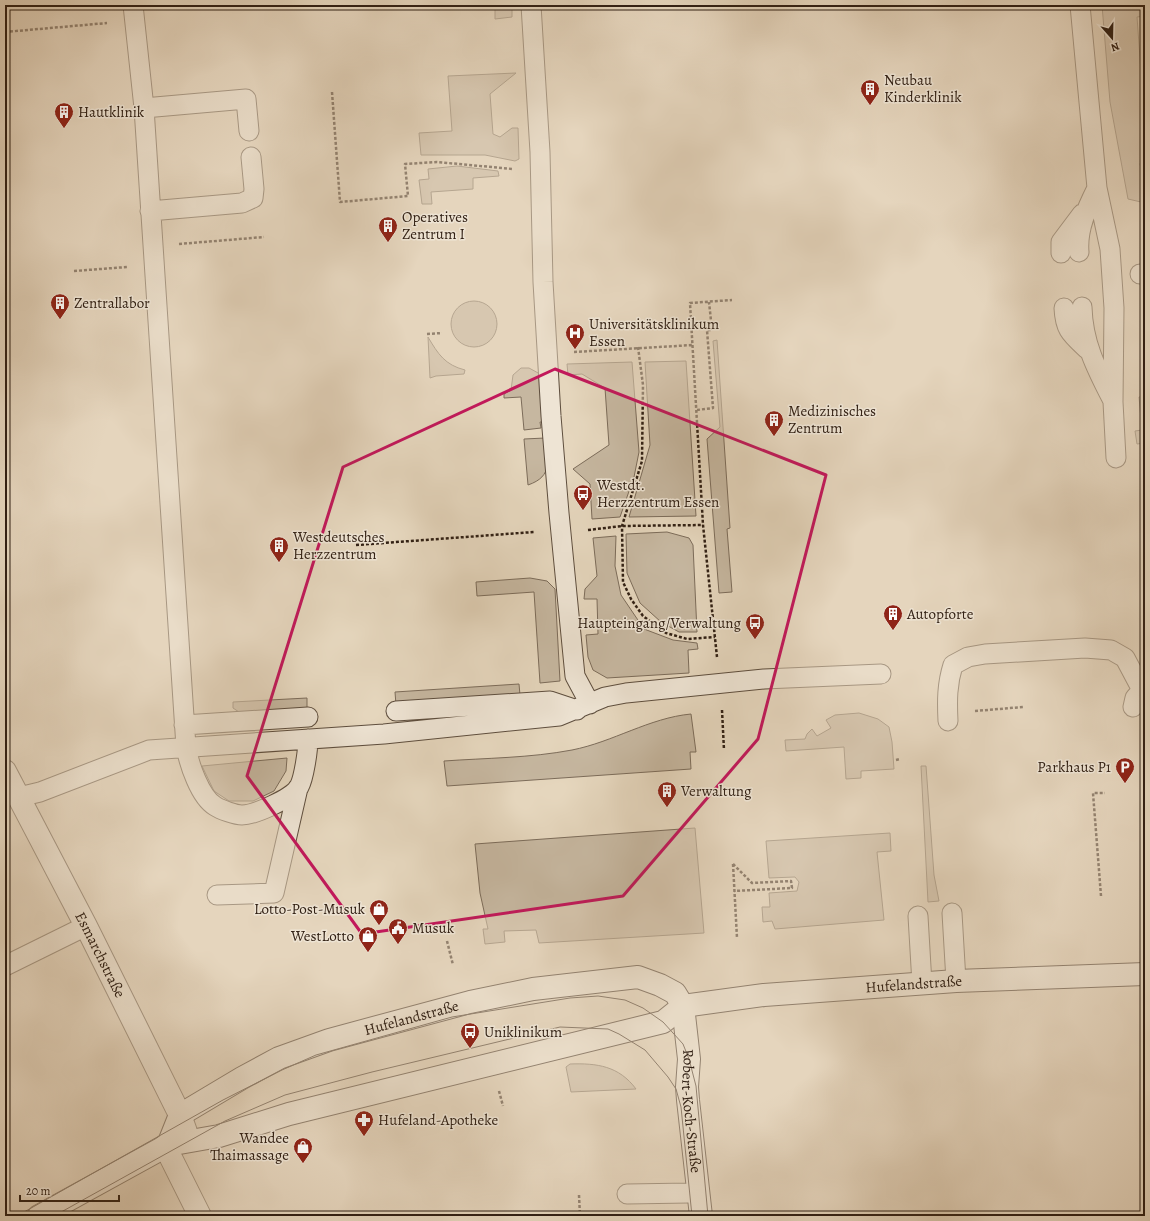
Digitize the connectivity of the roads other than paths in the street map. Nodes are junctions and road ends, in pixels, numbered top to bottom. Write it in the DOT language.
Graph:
graph roads {
  1 [pos="133,5"];
  2 [pos="531,5"];
  3 [pos="1080,5"];
  4 [pos="144,108"];
  5 [pos="249,131"];
  6 [pos="251,157"];
  7 [pos="1096,188"];
  8 [pos="150,211"];
  9 [pos="1070,253"];
  10 [pos="1073,307"];
  11 [pos="1113,402"];
  12 [pos="1116,458"];
  13 [pos="881,674"];
  14 [pos="1143,690"];
  15 [pos="584,707"];
  16 [pos="1133,707"];
  17 [pos="396,711"];
  18 [pos="308,717"];
  19 [pos="948,721"];
  20 [pos="184,724"];
  21 [pos="308,739"];
  22 [pos="186,747"];
  23 [pos="5,771"];
  24 [pos="298,788"];
  25 [pos="19,797"];
  26 [pos="217,895"];
  27 [pos="952,913"];
  28 [pos="918,916"];
  29 [pos="86,926"];
  30 [pos="5,966"];
  31 [pos="1144,974"];
  32 [pos="956,981"];
  33 [pos="922,984"];
  34 [pos="683,1006"];
  35 [pos="180,1115"];
  36 [pos="174,1144"];
  37 [pos="698,1191"];
  38 [pos="627,1194"];
  39 [pos="39,1216"];
  40 [pos="200,1216"];
  41 [pos="701,1216"];
  1 -- 4 [label="lane"];
  2 -- 15 [label="lane"];
  3 -- 7 [label="lane"];
  4 -- 5 [label="lane"];
  4 -- 8 [label="lane"];
  6 -- 8 [label="lane"];
  7 -- 9 [label="lane"];
  7 -- 11 [label="lane"];
  8 -- 20 [label="lane"];
  10 -- 11 [label="lane"];
  11 -- 12 [label="lane"];
  13 -- 15 [label="lane"];
  14 -- 16 [label="lane"];
  14 -- 19 [label="lane"];
  15 -- 17 [label="lane"];
  15 -- 21 [label="lane"];
  18 -- 20 [label="lane"];
  20 -- 22 [label="lane"];
  21 -- 22 [label="lane"];
  21 -- 24 [label="lane"];
  22 -- 24 [label="lane"];
  22 -- 25 [label="lane"];
  23 -- 25 [label="main road, Esmarchstraße"];
  24 -- 26 [label="lane"];
  25 -- 29 [label="main road, Esmarchstraße"];
  27 -- 32 [label="lane"];
  28 -- 33 [label="lane"];
  29 -- 30 [label="lane"];
  29 -- 35 [label="main road, Esmarchstraße"];
  31 -- 32 [label="main road, Hufelandstraße"];
  32 -- 33 [label="main road, Hufelandstraße"];
  33 -- 34 [label="main road, Hufelandstraße"];
  34 -- 35 [label="main road, Hufelandstraße"];
  34 -- 36 [label="main road"];
  34 -- 37 [label="main road, Robert-Koch-Straße"];
  35 -- 36 [label="main road"];
  36 -- 39 [label="main road"];
  36 -- 40 [label="main road"];
  37 -- 38 [label="lane"];
  37 -- 41 [label="main road, Robert-Koch-Straße"];
}
